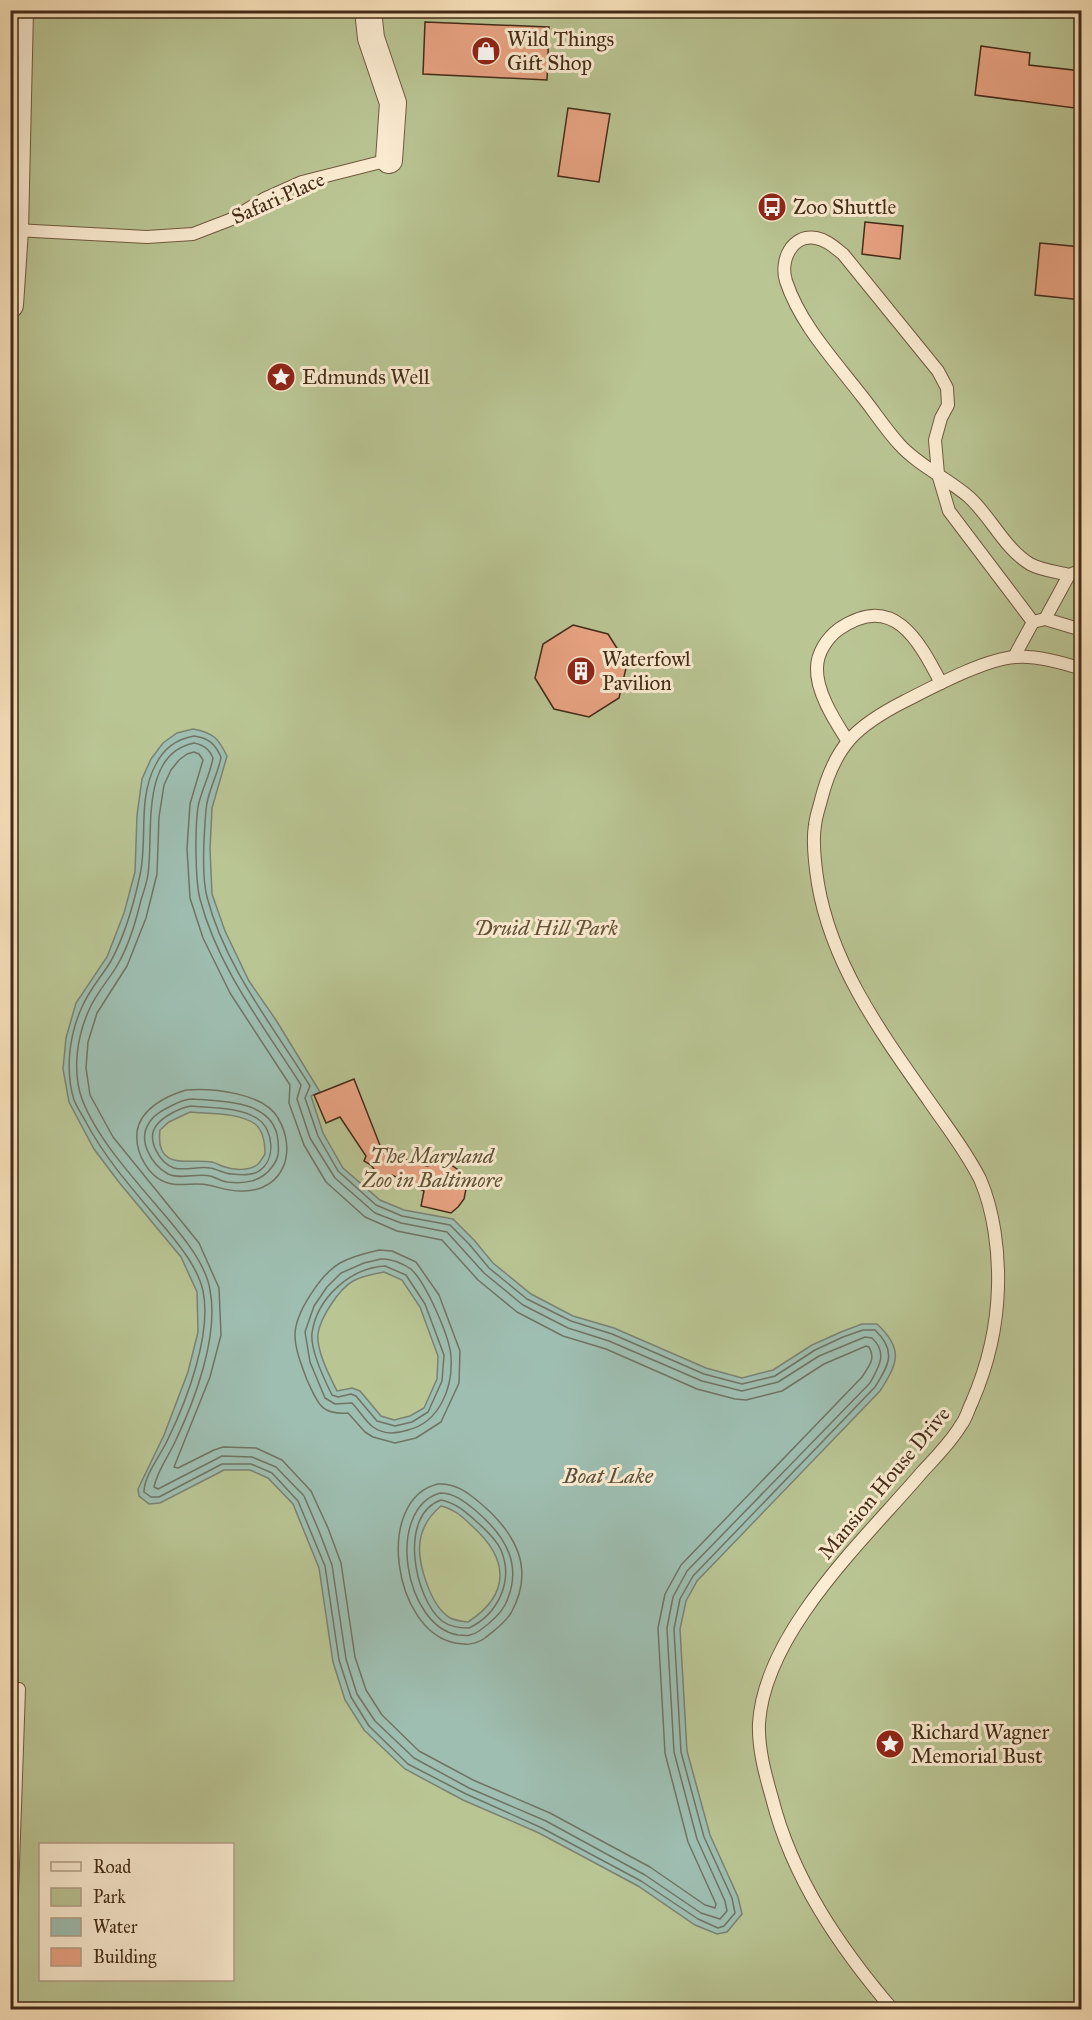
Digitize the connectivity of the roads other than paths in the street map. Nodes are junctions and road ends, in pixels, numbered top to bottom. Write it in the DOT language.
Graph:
graph roads {
  1 [pos="368,10"];
  2 [pos="22,12"];
  3 [pos="389,160"];
  4 [pos="15,230"];
  5 [pos="10,305"];
  6 [pos="938,474"];
  7 [pos="1082,570"];
  8 [pos="1069,575"];
  9 [pos="1039,620"];
  10 [pos="1082,630"];
  11 [pos="1014,657"];
  12 [pos="1082,669"];
  13 [pos="941,683"];
  14 [pos="847,740"];
  15 [pos="19,1689"];
  16 [pos="10,1952"];
  17 [pos="893,2010"];
  1 -- 3 [label="street, Safari Place"];
  2 -- 4 [label="street"];
  3 -- 4 [label="lane, Safari Place"];
  4 -- 5 [label="street"];
  6 -- 6 [label="lane"];
  6 -- 8 [label="lane"];
  6 -- 9 [label="lane"];
  7 -- 8 [label="lane"];
  8 -- 9 [label="lane"];
  9 -- 10 [label="lane"];
  9 -- 11 [label="lane"];
  11 -- 12 [label="lane, Mansion House Drive"];
  11 -- 13 [label="lane, Mansion House Drive"];
  13 -- 14 [label="lane, Mansion House Drive"];
  13 -- 14 [label="lane"];
  14 -- 17 [label="lane, Mansion House Drive"];
  15 -- 16 [label="lane"];
}
